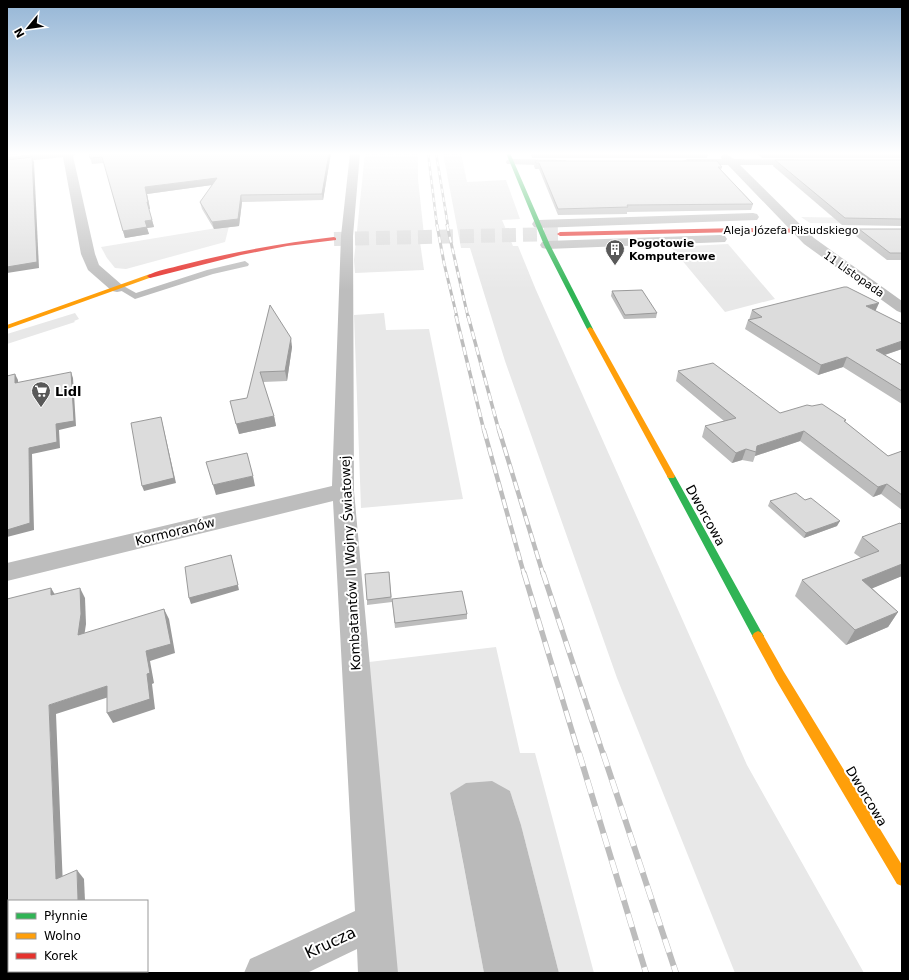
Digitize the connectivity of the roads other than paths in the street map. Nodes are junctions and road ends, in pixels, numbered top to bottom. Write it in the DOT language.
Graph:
graph roads {
  1 [pos="78,199"];
  2 [pos="350,199"];
  3 [pos="527,199"];
  4 [pos="768,199"];
  5 [pos="753,217"];
  6 [pos="538,224"];
  7 [pos="798,230"];
  8 [pos="902,231"];
  9 [pos="560,234"];
  10 [pos="334,239"];
  11 [pos="720,240"];
  12 [pos="547,246"];
  13 [pos="245,264"];
  14 [pos="119,287"];
  15 [pos="902,308"];
  16 [pos="7,327"];
  17 [pos="343,491"];
  18 [pos="7,572"];
  19 [pos="902,879"];
  20 [pos="373,922"];
  21 [pos="264,973"];
  22 [pos="378,973"];
  1 -- 14 [label="street"];
  2 -- 17 [label="street, Kombatantów II Wojny Światowej"];
  3 -- 6 [label="street, Dworcowa"];
  4 -- 7 [label="street, 11 Listopada"];
  5 -- 6 [label="street, Aleja Józefa Piłsudskiego"];
  6 -- 12 [label="street, Dworcowa"];
  7 -- 8 [label="street, Aleja Józefa Piłsudskiego"];
  7 -- 9 [label="street, Aleja Józefa Piłsudskiego"];
  7 -- 15 [label="street, 11 Listopada"];
  10 -- 14 [label="street"];
  11 -- 12 [label="street, Aleja Józefa Piłsudskiego"];
  12 -- 19 [label="street, Dworcowa"];
  13 -- 14 [label="lane"];
  14 -- 16 [label="street"];
  17 -- 18 [label="street, Kormoranów"];
  17 -- 20 [label="street, Kombatantów II Wojny Światowej"];
  20 -- 21 [label="street, Krucza"];
  20 -- 22 [label="street, Kombatantów II Wojny Światowej"];
}
